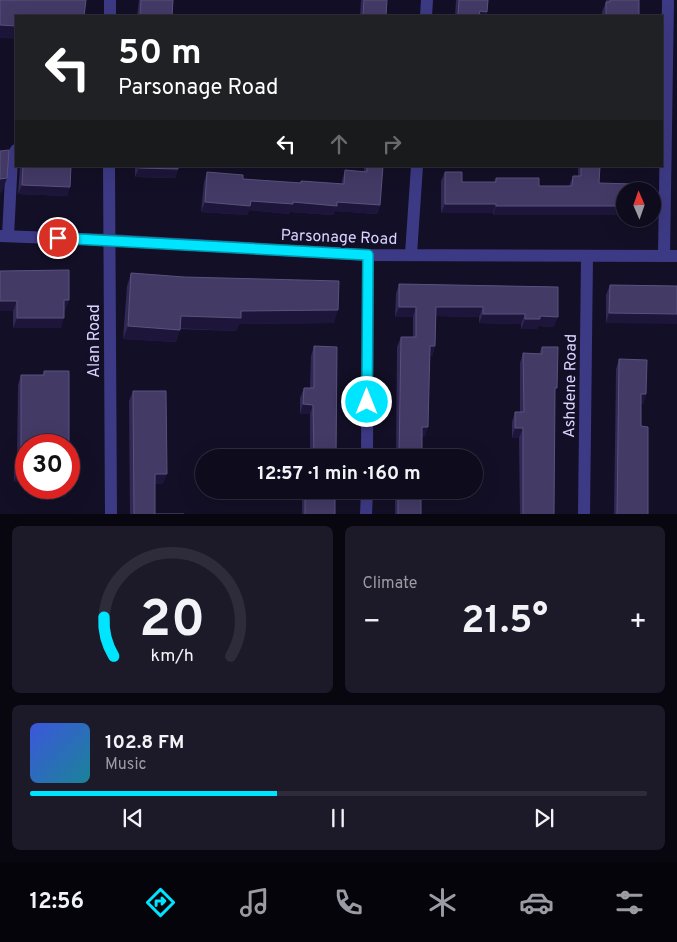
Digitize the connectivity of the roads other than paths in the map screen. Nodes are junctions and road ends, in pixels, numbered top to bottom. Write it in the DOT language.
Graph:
graph roads {
  1 [pos="110,0"];
  2 [pos="427,0"];
  3 [pos="668,0"];
  4 [pos="110,15"];
  5 [pos="426,15"];
  6 [pos="15,152"];
  7 [pos="109,167"];
  8 [pos="417,167"];
  9 [pos="4,236"];
  10 [pos="108,240"];
  11 [pos="412,254"];
  12 [pos="368,255"];
  13 [pos="664,256"];
  14 [pos="677,256"];
  15 [pos="587,257"];
  16 [pos="367,449"];
  17 [pos="367,499"];
  18 [pos="111,514"];
  19 [pos="366,514"];
  20 [pos="584,514"];
  1 -- 4 [label="street"];
  2 -- 5 [label="street"];
  3 -- 13 [label="street"];
  6 -- 9 [label="street"];
  7 -- 10 [label="street, Alan Road"];
  8 -- 11 [label="street"];
  9 -- 10 [label="street, Parsonage Road"];
  10 -- 12 [label="street, Parsonage Road"];
  10 -- 18 [label="street, Alan Road"];
  11 -- 12 [label="street, Parsonage Road"];
  11 -- 15 [label="street, Parsonage Road"];
  12 -- 16 [label="street"];
  13 -- 14 [label="street, Parsonage Road"];
  13 -- 15 [label="street, Parsonage Road"];
  15 -- 20 [label="street, Ashdene Road"];
  17 -- 19 [label="street"];
}
